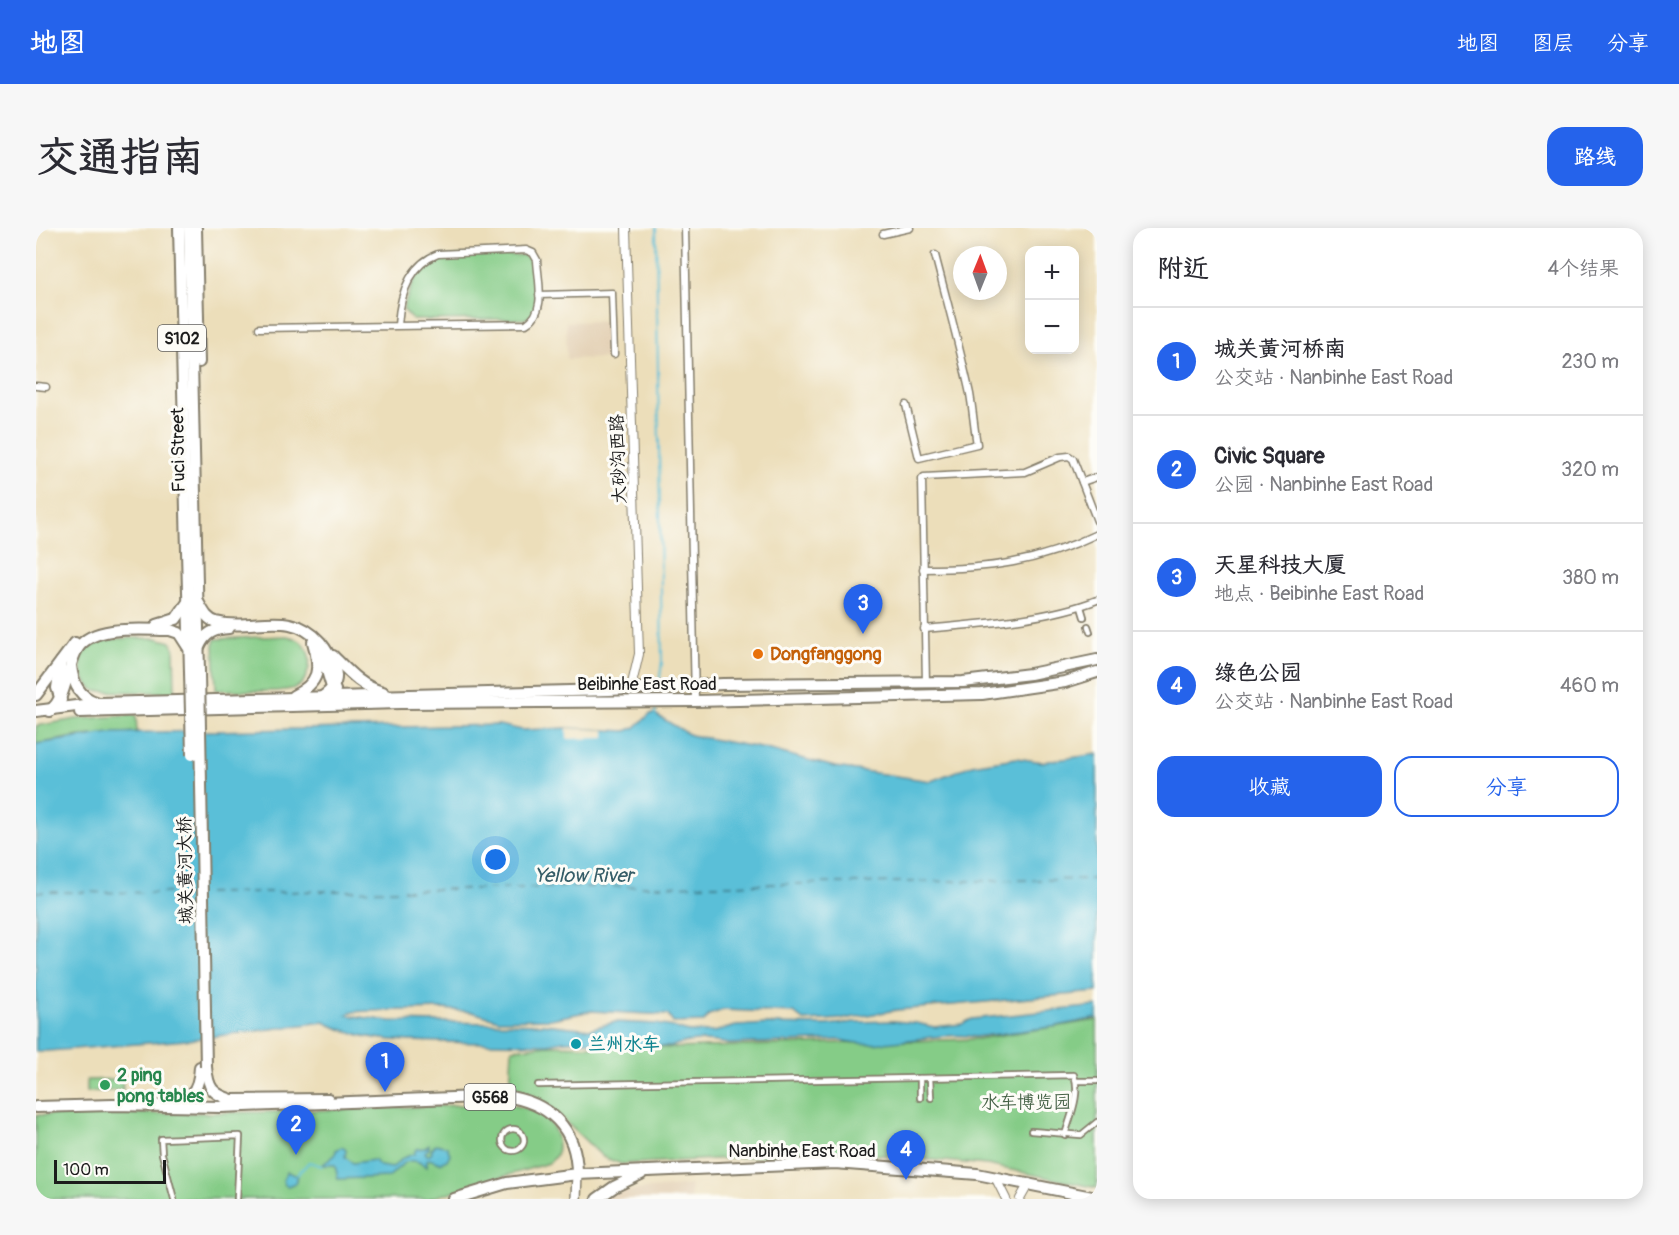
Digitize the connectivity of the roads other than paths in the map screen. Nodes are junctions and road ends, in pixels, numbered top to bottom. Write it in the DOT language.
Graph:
graph roads {
  1 [pos="173,228"];
  2 [pos="179,228"];
  3 [pos="189,228"];
  4 [pos="196,228"];
  5 [pos="626,228"];
  6 [pos="685,228"];
  7 [pos="910,228"];
  8 [pos="883,234"];
  9 [pos="935,255"];
  10 [pos="539,295"];
  11 [pos="398,325"];
  12 [pos="259,328"];
  13 [pos="614,354"];
  14 [pos="36,386"];
  15 [pos="46,387"];
  16 [pos="906,405"];
  17 [pos="190,447"];
  18 [pos="1097,477"];
  19 [pos="1082,482"];
  20 [pos="1097,521"];
  21 [pos="192,528"];
  22 [pos="1097,534"];
  23 [pos="923,569"];
  24 [pos="1097,600"];
  25 [pos="193,602"];
  26 [pos="1081,607"];
  27 [pos="1084,617"];
  28 [pos="924,629"];
  29 [pos="313,642"];
  30 [pos="325,647"];
  31 [pos="194,649"];
  32 [pos="1097,660"];
  33 [pos="66,664"];
  34 [pos="195,672"];
  35 [pos="1097,672"];
  36 [pos="926,684"];
  37 [pos="333,687"];
  38 [pos="690,687"];
  39 [pos="631,688"];
  40 [pos="36,695"];
  41 [pos="398,695"];
  42 [pos="343,696"];
  43 [pos="323,697"];
  44 [pos="289,698"];
  45 [pos="691,701"];
  46 [pos="64,703"];
  47 [pos="100,703"];
  48 [pos="195,704"];
  49 [pos="367,704"];
  50 [pos="300,706"];
  51 [pos="53,709"];
  52 [pos="36,711"];
  53 [pos="81,712"];
  54 [pos="36,718"];
  55 [pos="203,1067"];
  56 [pos="920,1078"];
  57 [pos="930,1078"];
  58 [pos="1076,1081"];
  59 [pos="1097,1081"];
  60 [pos="538,1085"];
  61 [pos="920,1098"];
  62 [pos="931,1098"];
  63 [pos="356,1101"];
  64 [pos="135,1106"];
  65 [pos="36,1107"];
  66 [pos="1097,1122"];
  67 [pos="1031,1131"];
  68 [pos="1065,1135"];
  69 [pos="524,1140"];
  70 [pos="650,1170"];
  71 [pos="577,1174"];
  72 [pos="995,1177"];
  73 [pos="1029,1183"];
  74 [pos="1097,1198"];
  75 [pos="174,1199"];
  76 [pos="237,1199"];
  77 [pos="454,1199"];
  78 [pos="576,1199"];
  79 [pos="597,1199"];
  80 [pos="1006,1199"];
  81 [pos="1020,1199"];
  1 -- 21 [label="main road"];
  2 -- 17 [label="main road, Fuci Street / S102"];
  3 -- 17 [label="main road, Fuci Street / S102"];
  4 -- 21 [label="main road"];
  5 -- 39 [label="street, 大砂沟西路"];
  6 -- 38 [label="street"];
  7 -- 8 [label="street"];
  9 -- 16 [label="street"];
  10 -- 11 [label="street"];
  10 -- 11 [label="street"];
  10 -- 13 [label="street"];
  11 -- 12 [label="street"];
  14 -- 15 [label="street"];
  17 -- 21 [label="main road, Fuci Street / S102"];
  18 -- 19 [label="street"];
  19 -- 20 [label="street"];
  19 -- 23 [label="street"];
  21 -- 25 [label="main road, Fuci Street / S102"];
  22 -- 23 [label="street"];
  23 -- 28 [label="street"];
  24 -- 26 [label="street"];
  25 -- 30 [label="main road"];
  25 -- 31 [label="main road, Fuci Street / S102"];
  25 -- 33 [label="main road"];
  26 -- 27 [label="street"];
  26 -- 28 [label="street"];
  28 -- 36 [label="street"];
  29 -- 31 [label="main road"];
  29 -- 37 [label="main road"];
  29 -- 44 [label="main road"];
  30 -- 37 [label="main road"];
  30 -- 41 [label="main road"];
  31 -- 33 [label="main road"];
  31 -- 34 [label="main road, Fuci Street / S102"];
  32 -- 36 [label="main road, Beibinhe East Road"];
  33 -- 40 [label="main road"];
  33 -- 46 [label="main road"];
  33 -- 47 [label="main road"];
  34 -- 55 [label="main road, 城关黄河大桥, bridge"];
  35 -- 45 [label="main road, Beibinhe East Road"];
  36 -- 38 [label="main road, Beibinhe East Road"];
  37 -- 42 [label="main road"];
  37 -- 43 [label="main road"];
  38 -- 39 [label="main road, Beibinhe East Road"];
  38 -- 45 [label="street"];
  39 -- 41 [label="main road, Beibinhe East Road"];
  41 -- 42 [label="main road, Beibinhe East Road"];
  42 -- 43 [label="main road, Beibinhe East Road"];
  42 -- 49 [label="main road"];
  43 -- 44 [label="main road, Beibinhe East Road"];
  43 -- 50 [label="main road"];
  44 -- 48 [label="main road, Beibinhe East Road"];
  45 -- 49 [label="main road, Beibinhe East Road"];
  46 -- 47 [label="main road"];
  46 -- 51 [label="main road"];
  46 -- 53 [label="main road"];
  47 -- 48 [label="main road"];
  48 -- 50 [label="main road, Beibinhe East Road"];
  48 -- 53 [label="main road"];
  49 -- 50 [label="main road, Beibinhe East Road"];
  51 -- 52 [label="main road"];
  51 -- 54 [label="main road"];
  53 -- 54 [label="main road"];
  55 -- 63 [label="main road"];
  55 -- 64 [label="main road"];
  56 -- 57 [label="street"];
  56 -- 60 [label="street"];
  56 -- 61 [label="street"];
  57 -- 58 [label="street"];
  57 -- 62 [label="street"];
  58 -- 59 [label="street"];
  58 -- 68 [label="street"];
  63 -- 64 [label="main road, G568"];
  63 -- 71 [label="main road, G568"];
  64 -- 65 [label="main road, G568"];
  66 -- 68 [label="street"];
  67 -- 68 [label="street"];
  69 -- 69 [label="street"];
  70 -- 71 [label="main road, Nanbinhe East Road"];
  70 -- 72 [label="main road, Nanbinhe East Road"];
  70 -- 79 [label="main road"];
  71 -- 77 [label="main road, Nanbinhe East Road"];
  71 -- 78 [label="main road"];
  72 -- 73 [label="main road, Nanbinhe East Road"];
  72 -- 80 [label="street"];
  73 -- 74 [label="main road, Nanbinhe East Road"];
  73 -- 81 [label="street"];
  75 -- 76 [label="street"];
}
